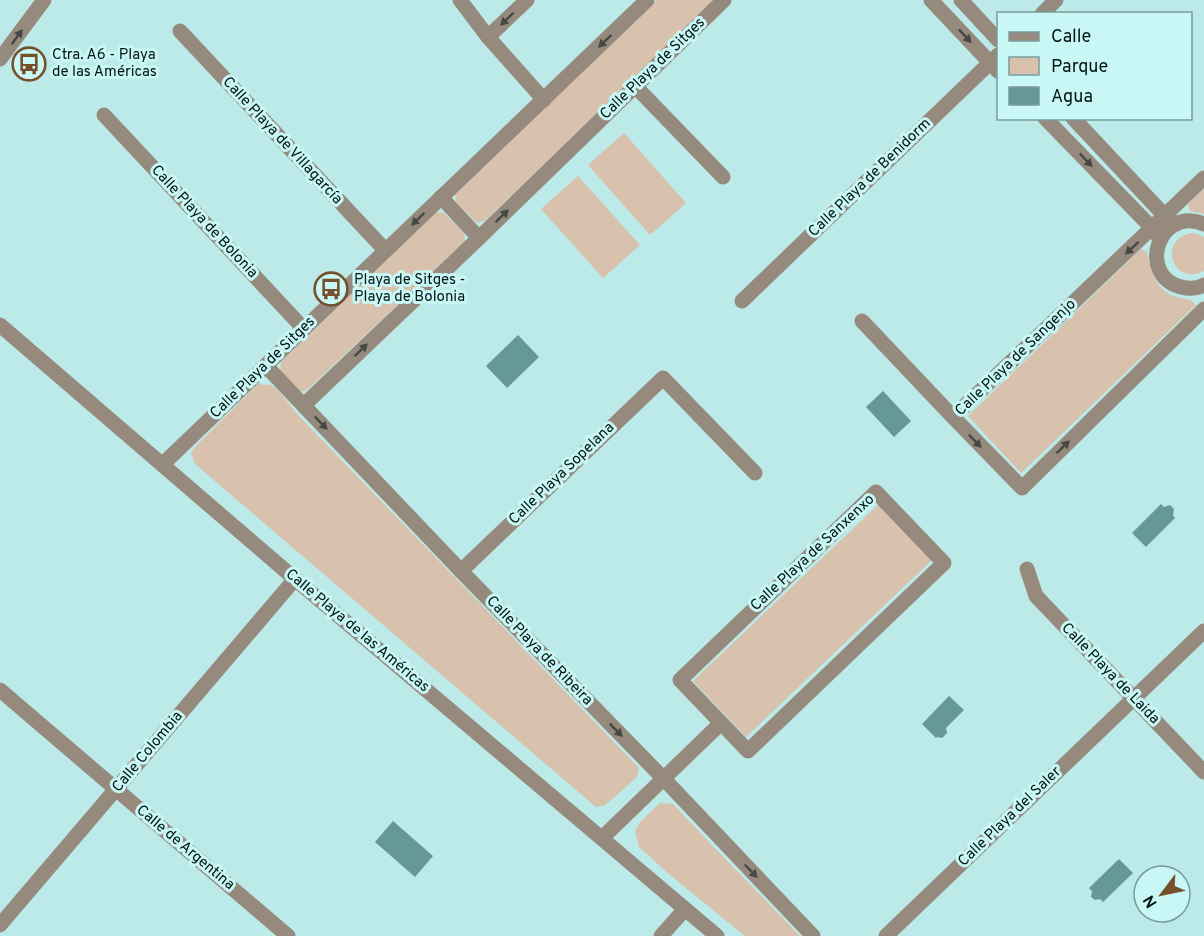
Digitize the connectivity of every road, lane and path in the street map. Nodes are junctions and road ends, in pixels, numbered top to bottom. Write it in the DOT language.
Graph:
graph roads {
  1 [pos="44,0"];
  2 [pos="460,0"];
  3 [pos="527,0"];
  4 [pos="647,0"];
  5 [pos="724,0"];
  6 [pos="931,0"];
  7 [pos="961,0"];
  8 [pos="1056,0"];
  9 [pos="1044,12"];
  10 [pos="180,31"];
  11 [pos="997,37"];
  12 [pos="488,38"];
  13 [pos="0,59"];
  14 [pos="996,63"];
  15 [pos="635,86"];
  16 [pos="544,100"];
  17 [pos="104,115"];
  18 [pos="1047,120"];
  19 [pos="1075,120"];
  20 [pos="723,177"];
  21 [pos="1204,178"];
  22 [pos="441,197"];
  23 [pos="1171,220"];
  24 [pos="1204,224"];
  25 [pos="1156,234"];
  26 [pos="479,238"];
  27 [pos="385,250"];
  28 [pos="1204,285"];
  29 [pos="741,301"];
  30 [pos="1204,309"];
  31 [pos="862,321"];
  32 [pos="0,325"];
  33 [pos="304,328"];
  34 [pos="266,366"];
  35 [pos="304,405"];
  36 [pos="953,417"];
  37 [pos="163,464"];
  38 [pos="755,473"];
  39 [pos="1027,569"];
  40 [pos="461,571"];
  41 [pos="295,579"];
  42 [pos="1204,631"];
  43 [pos="0,690"];
  44 [pos="1134,698"];
  45 [pos="721,723"];
  46 [pos="1204,772"];
  47 [pos="663,778"];
  48 [pos="116,789"];
  49 [pos="602,838"];
  50 [pos="685,909"];
  51 [pos="0,926"];
  52 [pos="288,936"];
  53 [pos="662,936"];
  54 [pos="717,936"];
  55 [pos="813,936"];
  56 [pos="886,936"];
  13 -- 1 [label="street, one-way"];
  2 -- 12 [label="street"];
  3 -- 12 [label="street, one-way"];
  4 -- 16 [label="street, Calle Playa de Sitges, one-way"];
  5 -- 15 [label="street, Calle Playa de Sitges"];
  6 -- 14 [label="street, one-way"];
  7 -- 11 [label="street"];
  8 -- 9 [label="street"];
  10 -- 27 [label="street, Calle Playa de Villagarcía"];
  12 -- 16 [label="street"];
  14 -- 29 [label="street, Calle Playa de Benidorm"];
  15 -- 20 [label="street"];
  26 -- 15 [label="street, Calle Playa de Sitges, one-way"];
  16 -- 22 [label="street, Calle Playa de Sitges"];
  17 -- 33 [label="street, Calle Playa de Bolonia"];
  18 -- 25 [label="street, one-way"];
  19 -- 23 [label="street"];
  21 -- 23 [label="street"];
  22 -- 26 [label="street"];
  22 -- 27 [label="street, Calle Playa de Sitges, one-way"];
  23 -- 24 [label="street"];
  23 -- 25 [label="street, Calle Playa de Sangenjo"];
  25 -- 28 [label="street"];
  25 -- 36 [label="street, Calle Playa de Sangenjo, one-way"];
  35 -- 26 [label="street, Calle Playa de Sitges, one-way"];
  27 -- 33 [label="street, Calle Playa de Sitges"];
  36 -- 30 [label="street, Calle Playa de Sangenjo, one-way"];
  31 -- 36 [label="street"];
  32 -- 37 [label="street, Calle Playa de las Américas"];
  33 -- 34 [label="street, Calle Playa de Sitges"];
  34 -- 35 [label="street, Calle Playa de Ribeira"];
  34 -- 37 [label="street, Calle Playa de Sitges"];
  35 -- 40 [label="street, Calle Playa de Ribeira, one-way"];
  37 -- 41 [label="street, Calle Playa de las Américas"];
  38 -- 40 [label="street, Calle Playa Sopelana"];
  39 -- 44 [label="street, Calle Playa de Laida"];
  40 -- 47 [label="street, Calle Playa de Ribeira, one-way"];
  41 -- 48 [label="street, Calle Colombia"];
  41 -- 49 [label="street, Calle Playa de las Américas"];
  42 -- 44 [label="street, Calle Playa del Saler"];
  43 -- 48 [label="street, Calle de Argentina"];
  44 -- 46 [label="street, Calle Playa de Laida"];
  44 -- 56 [label="street, Calle Playa del Saler"];
  45 -- 45 [label="street, Calle Playa de Sanxenxo"];
  45 -- 47 [label="street"];
  47 -- 49 [label="street"];
  47 -- 55 [label="street, Calle Playa de Ribeira, one-way"];
  48 -- 51 [label="street, Calle Colombia"];
  48 -- 52 [label="street, Calle de Argentina"];
  49 -- 50 [label="street, Calle Playa de las Américas"];
  50 -- 53 [label="street"];
  50 -- 54 [label="street, Calle Playa de las Américas"];
}
